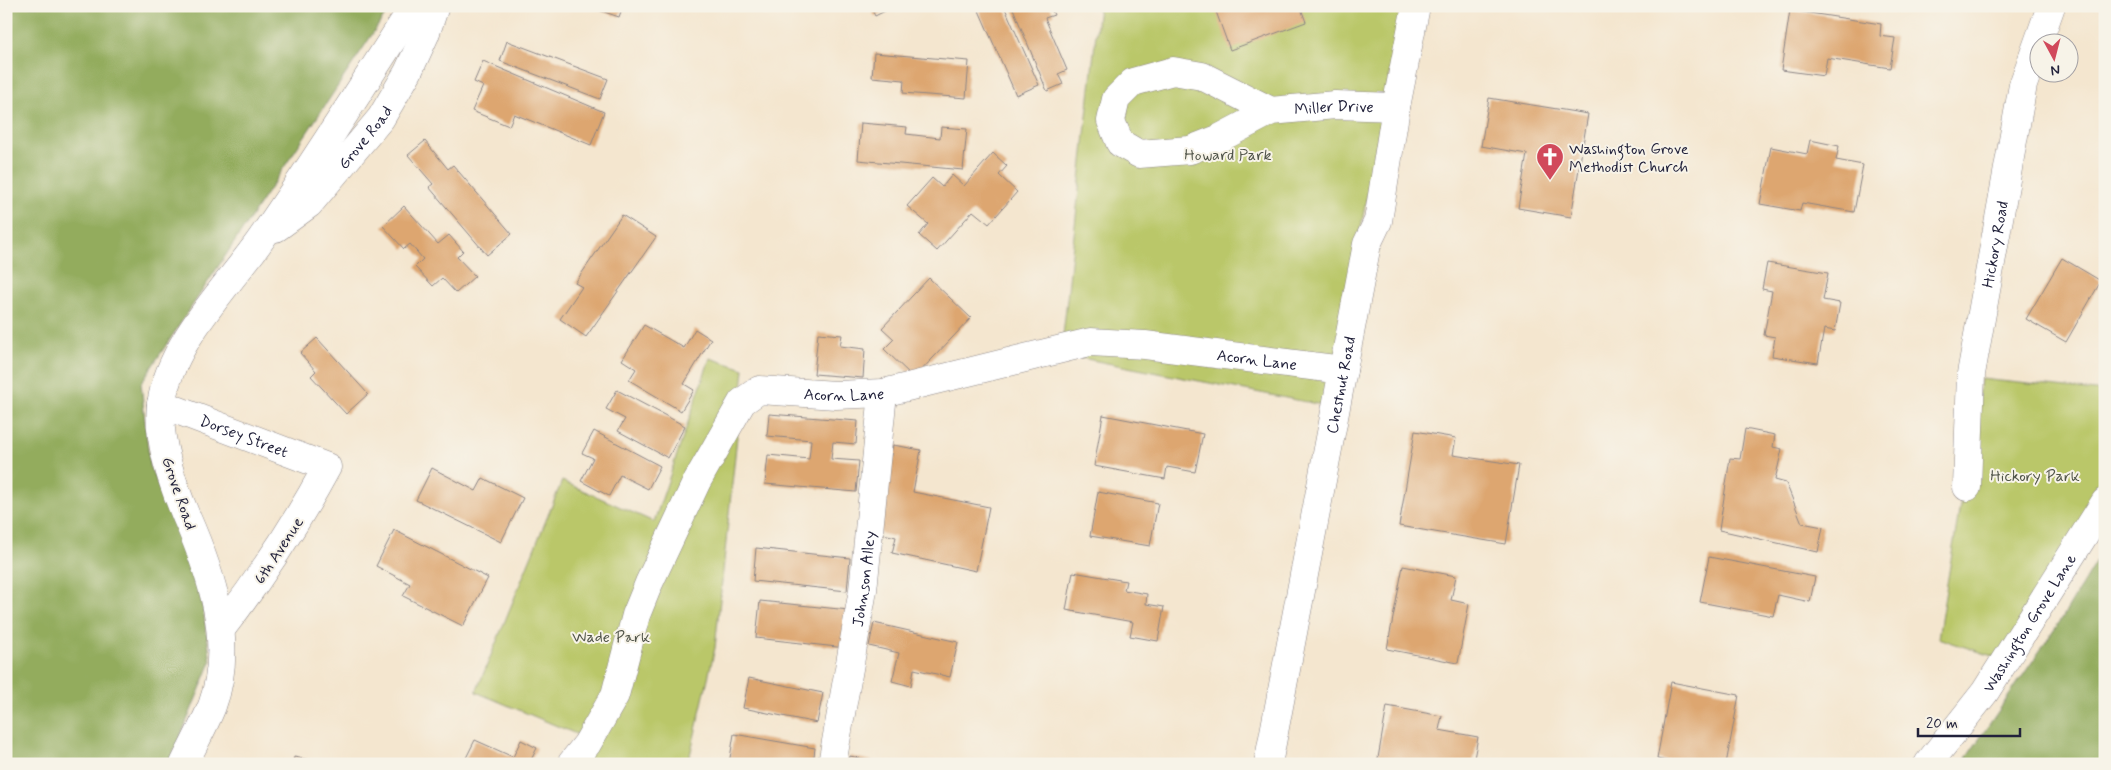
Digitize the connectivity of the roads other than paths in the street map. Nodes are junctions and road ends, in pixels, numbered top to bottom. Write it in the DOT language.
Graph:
graph roads {
  1 [pos="414,6"];
  2 [pos="435,6"];
  3 [pos="1416,6"];
  4 [pos="2051,6"];
  5 [pos="1396,107"];
  6 [pos="1272,111"];
  7 [pos="259,241"];
  8 [pos="1343,370"];
  9 [pos="883,393"];
  10 [pos="161,404"];
  11 [pos="327,467"];
  12 [pos="1967,487"];
  13 [pos="2105,502"];
  14 [pos="222,628"];
  15 [pos="184,764"];
  16 [pos="571,764"];
  17 [pos="832,764"];
  18 [pos="1268,764"];
  19 [pos="1928,764"];
  1 -- 7 [label="street, Grove Road"];
  2 -- 7 [label="street, Grove Road"];
  3 -- 5 [label="street, Chestnut Road"];
  4 -- 12 [label="street, Hickory Road"];
  5 -- 6 [label="street, Miller Drive"];
  5 -- 8 [label="street, Chestnut Road"];
  6 -- 6 [label="street, Miller Drive"];
  7 -- 10 [label="street, Grove Road"];
  8 -- 9 [label="street, Acorn Lane"];
  8 -- 18 [label="street, Chestnut Road"];
  9 -- 16 [label="street, Acorn Lane"];
  9 -- 17 [label="street, Johnson Alley"];
  10 -- 11 [label="street, Dorsey Street"];
  10 -- 14 [label="street, Grove Road"];
  11 -- 14 [label="street, 6th Avenue"];
  13 -- 19 [label="street, Washington Grove Lane"];
  14 -- 15 [label="street, Grove Road"];
}
